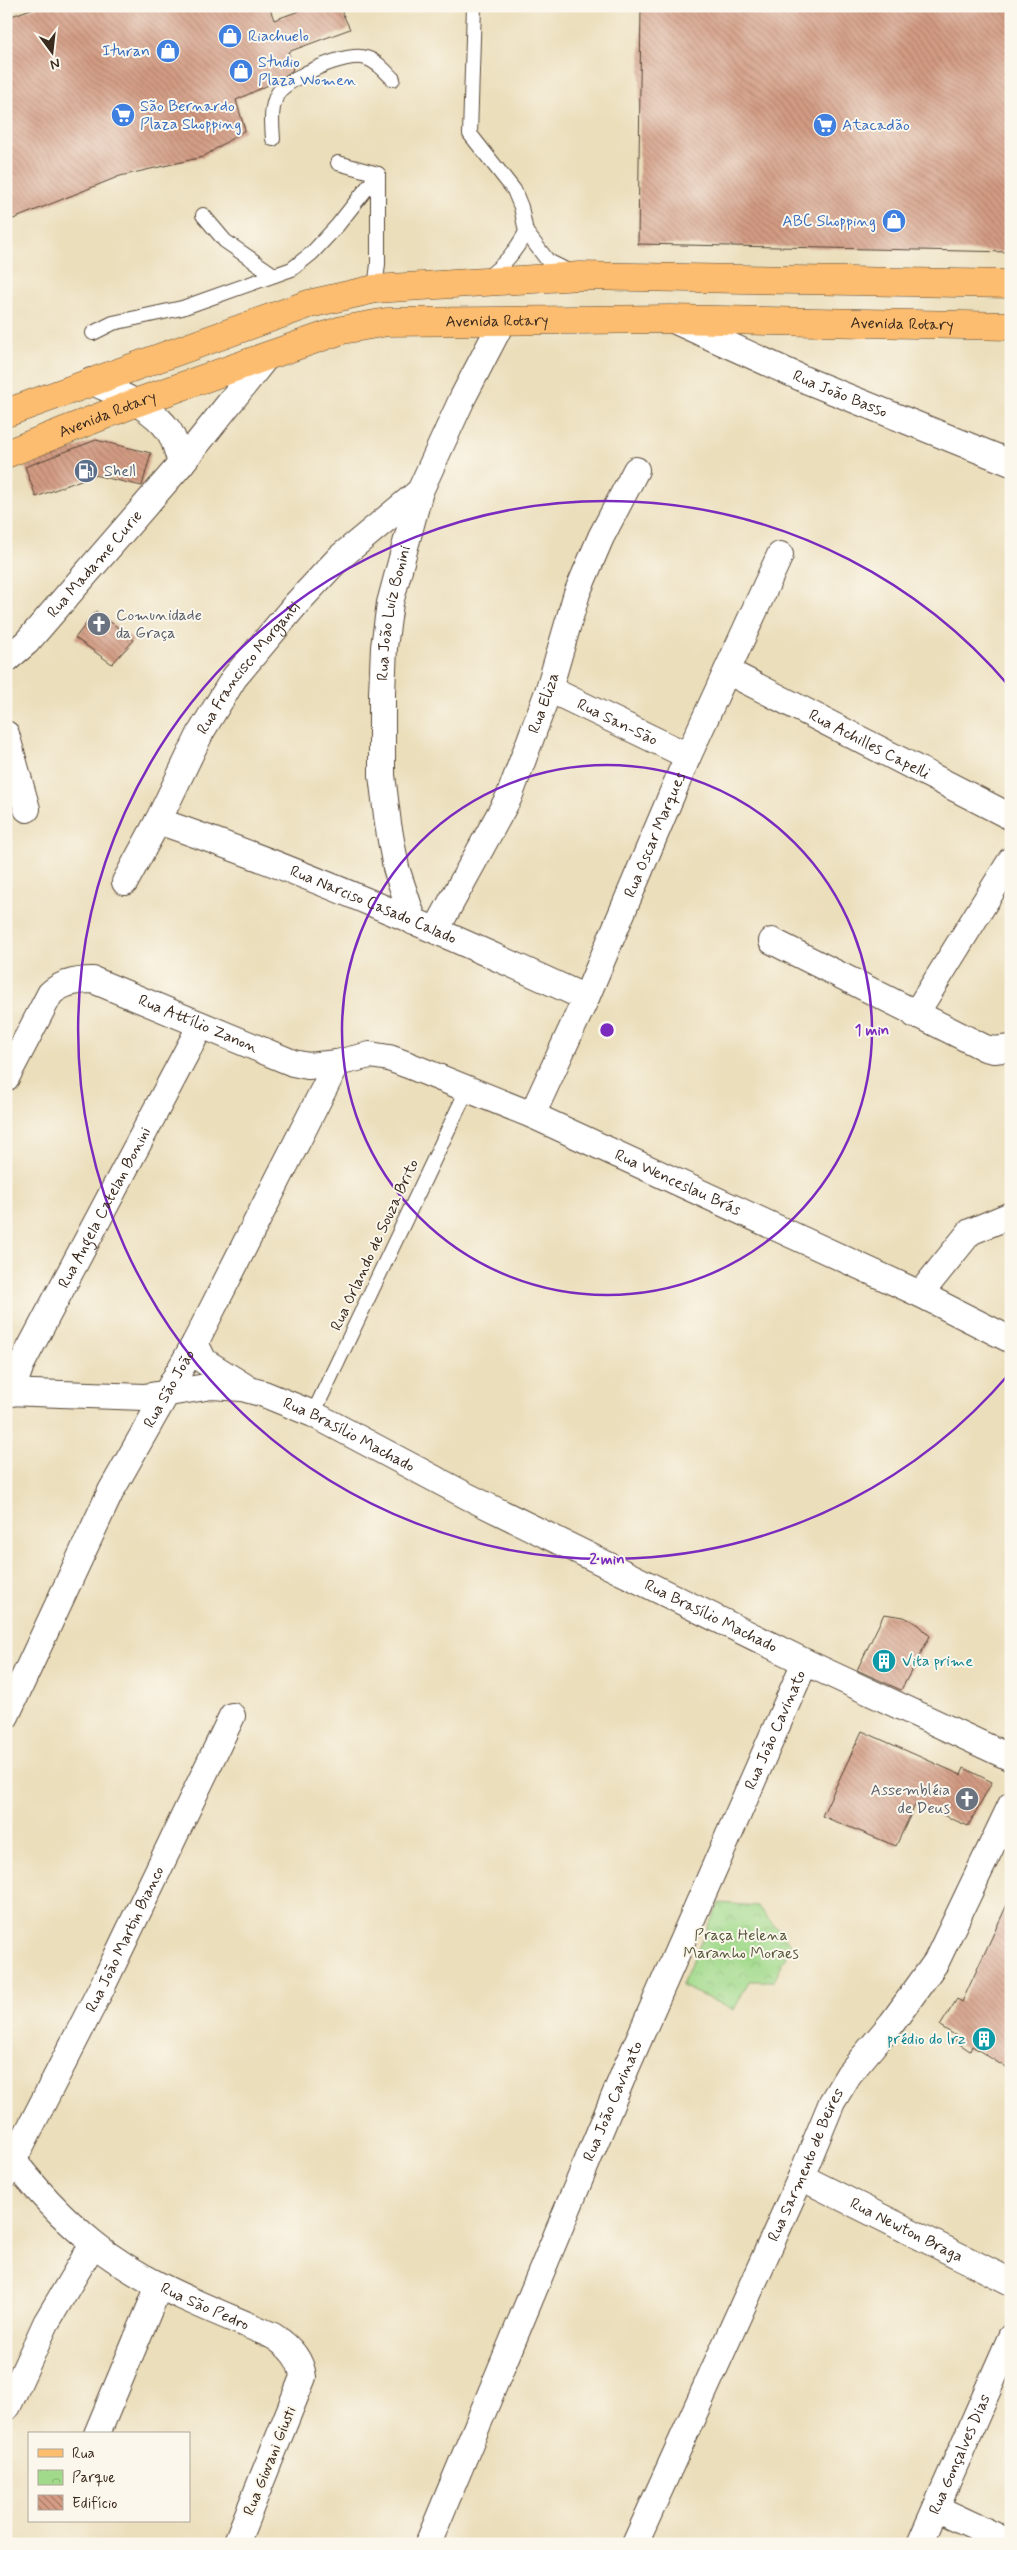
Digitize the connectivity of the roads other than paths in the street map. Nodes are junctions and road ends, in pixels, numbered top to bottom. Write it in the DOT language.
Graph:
graph roads {
  1 [pos="474,6"];
  2 [pos="393,79"];
  3 [pos="273,139"];
  4 [pos="338,162"];
  5 [pos="378,174"];
  6 [pos="203,215"];
  7 [pos="526,232"];
  8 [pos="274,275"];
  9 [pos="580,276"];
  10 [pos="482,281"];
  11 [pos="1011,284"];
  12 [pos="375,289"];
  13 [pos="671,319"];
  14 [pos="502,322"];
  15 [pos="1011,326"];
  16 [pos="93,333"];
  17 [pos="267,356"];
  18 [pos="91,382"];
  19 [pos="136,403"];
  20 [pos="6,413"];
  21 [pos="6,454"];
  22 [pos="1011,463"];
  23 [pos="181,464"];
  24 [pos="636,470"];
  25 [pos="420,490"];
  26 [pos="780,555"];
  27 [pos="6,660"];
  28 [pos="727,671"];
  29 [pos="549,688"];
  30 [pos="6,734"];
  31 [pos="688,756"];
  32 [pos="27,809"];
  33 [pos="1011,817"];
  34 [pos="158,821"];
  35 [pos="1011,860"];
  36 [pos="125,882"];
  37 [pos="425,926"];
  38 [pos="772,941"];
  39 [pos="586,998"];
  40 [pos="915,1015"];
  41 [pos="201,1025"];
  42 [pos="1011,1048"];
  43 [pos="337,1063"];
  44 [pos="6,1078"];
  45 [pos="467,1090"];
  46 [pos="532,1115"];
  47 [pos="1011,1215"];
  48 [pos="920,1294"];
  49 [pos="1011,1340"];
  50 [pos="195,1343"];
  51 [pos="252,1390"];
  52 [pos="8,1392"];
  53 [pos="166,1393"];
  54 [pos="313,1414"];
  55 [pos="805,1662"];
  56 [pos="6,1716"];
  57 [pos="232,1716"];
  58 [pos="1011,1758"];
  59 [pos="1011,1805"];
  60 [pos="9,2162"];
  61 [pos="801,2177"];
  62 [pos="93,2244"];
  63 [pos="1011,2282"];
  64 [pos="159,2286"];
  65 [pos="1011,2337"];
  66 [pos="303,2377"];
  67 [pos="8,2406"];
  68 [pos="99,2432"];
  69 [pos="936,2508"];
  70 [pos="1011,2542"];
  71 [pos="236,2544"];
  72 [pos="428,2544"];
  73 [pos="635,2544"];
  74 [pos="920,2544"];
  1 -- 7 [label="lane"];
  2 -- 3 [label="lane"];
  4 -- 5 [label="lane"];
  5 -- 8 [label="lane"];
  5 -- 12 [label="lane"];
  6 -- 8 [label="lane"];
  7 -- 9 [label="lane"];
  7 -- 10 [label="lane"];
  8 -- 16 [label="lane"];
  9 -- 10 [label="main road"];
  9 -- 11 [label="main road"];
  10 -- 12 [label="main road"];
  12 -- 18 [label="main road"];
  13 -- 14 [label="main road, Avenida Rotary"];
  13 -- 15 [label="main road, Avenida Rotary"];
  13 -- 22 [label="street, Rua João Basso"];
  14 -- 17 [label="main road, Avenida Rotary"];
  14 -- 25 [label="street, Rua João Luiz Bonini"];
  17 -- 19 [label="main road, Avenida Rotary"];
  17 -- 23 [label="street, Rua Madame Curie"];
  18 -- 19 [label="street"];
  18 -- 20 [label="main road"];
  19 -- 21 [label="main road, Avenida Rotary"];
  19 -- 23 [label="street"];
  23 -- 27 [label="street, Rua Madame Curie"];
  24 -- 29 [label="street, Rua Eliza"];
  25 -- 34 [label="street, Rua Francisco Morganti"];
  25 -- 37 [label="street, Rua João Luiz Bonini"];
  26 -- 28 [label="street, Rua Oscar Marques"];
  28 -- 31 [label="street, Rua Oscar Marques"];
  28 -- 33 [label="street, Rua Achilles Capelli"];
  29 -- 31 [label="street, Rua San-São"];
  29 -- 37 [label="street, Rua Eliza"];
  30 -- 32 [label="street"];
  31 -- 39 [label="street, Rua Oscar Marques"];
  34 -- 36 [label="street, Rua Francisco Morganti"];
  34 -- 37 [label="street, Rua Narciso Casado Calado"];
  35 -- 40 [label="street"];
  37 -- 39 [label="street, Rua Narciso Casado Calado"];
  38 -- 40 [label="street"];
  39 -- 46 [label="street, Rua Oscar Marques"];
  40 -- 42 [label="street"];
  41 -- 43 [label="street, Rua Attílio Zanon"];
  41 -- 44 [label="street, Rua Attílio Zanon"];
  41 -- 52 [label="street, Rua Angela Catelan Bonini"];
  43 -- 45 [label="street, Rua Wenceslau Brás"];
  43 -- 50 [label="street, Rua São João"];
  45 -- 46 [label="street, Rua Wenceslau Brás"];
  45 -- 54 [label="lane, Rua Orlando de Souza Brito"];
  46 -- 48 [label="street, Rua Wenceslau Brás"];
  47 -- 48 [label="street"];
  48 -- 49 [label="street, Rua Wenceslau Brás"];
  50 -- 51 [label="street, Rua Brasílio Machado"];
  50 -- 53 [label="street, Rua São João"];
  51 -- 53 [label="street, Rua Brasílio Machado"];
  51 -- 54 [label="street, Rua Brasílio Machado"];
  52 -- 53 [label="street, Rua Brasílio Machado"];
  53 -- 56 [label="street, Rua São João"];
  54 -- 55 [label="street, Rua Brasílio Machado"];
  55 -- 58 [label="street, Rua Brasílio Machado"];
  55 -- 72 [label="street, Rua João Cavinato"];
  57 -- 60 [label="street, Rua João Martin Bianco"];
  59 -- 61 [label="street, Rua Sarmento de Beires"];
  60 -- 62 [label="street, Rua São Pedro"];
  61 -- 63 [label="street, Rua Newton Braga"];
  61 -- 73 [label="street, Rua Sarmento de Beires"];
  62 -- 64 [label="street, Rua São Pedro"];
  62 -- 67 [label="street"];
  64 -- 66 [label="street, Rua São Pedro"];
  64 -- 68 [label="street"];
  65 -- 69 [label="street, Rua Gonçalves Dias"];
  66 -- 71 [label="street, Rua Giovani Giusti"];
  69 -- 70 [label="street"];
  69 -- 74 [label="street, Rua Gonçalves Dias"];
}
